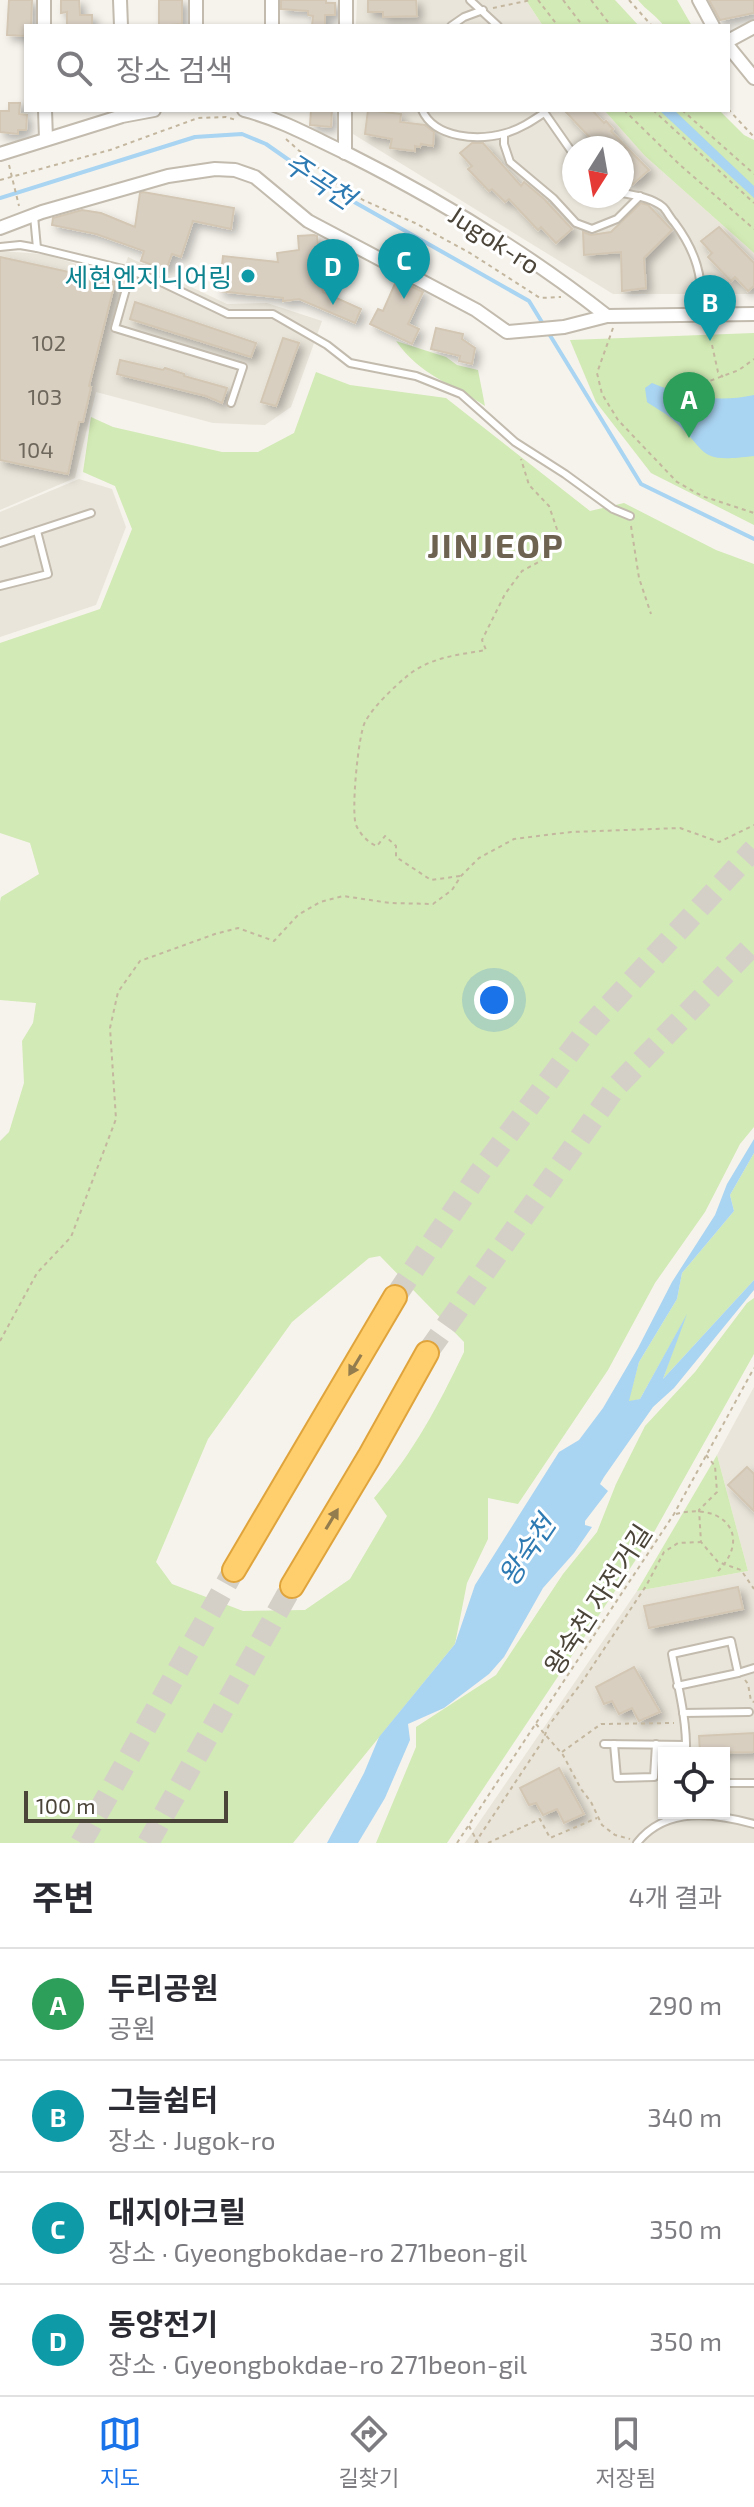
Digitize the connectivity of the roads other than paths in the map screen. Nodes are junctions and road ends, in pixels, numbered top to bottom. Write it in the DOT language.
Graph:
graph roads {
  1 [pos="44,0"];
  2 [pos="120,0"];
  3 [pos="196,0"];
  4 [pos="272,0"];
  5 [pos="346,0"];
  6 [pos="470,0"];
  7 [pos="699,0"];
  8 [pos="483,10"];
  9 [pos="44,24"];
  10 [pos="121,24"];
  11 [pos="196,24"];
  12 [pos="272,24"];
  13 [pos="346,24"];
  14 [pos="454,24"];
  15 [pos="496,24"];
  16 [pos="712,24"];
  17 [pos="754,27"];
  18 [pos="730,43"];
  19 [pos="730,47"];
  20 [pos="754,78"];
  21 [pos="45,112"];
  22 [pos="345,112"];
  23 [pos="423,112"];
  24 [pos="542,112"];
  25 [pos="544,112"];
  26 [pos="122,113"];
  27 [pos="271,113"];
  28 [pos="241,116"];
  29 [pos="504,134"];
  30 [pos="562,138"];
  31 [pos="46,139"];
  32 [pos="345,153"];
  33 [pos="0,154"];
  34 [pos="634,195"];
  35 [pos="640,196"];
  36 [pos="28,217"];
  37 [pos="0,228"];
  38 [pos="0,247"];
  39 [pos="37,248"];
  40 [pos="131,271"];
  41 [pos="754,314"];
  42 [pos="701,315"];
  43 [pos="612,316"];
  44 [pos="231,403"];
  45 [pos="91,513"];
  46 [pos="630,516"];
  47 [pos="37,531"];
  48 [pos="0,543"];
  49 [pos="0,586"];
  50 [pos="395,1297"];
  51 [pos="427,1353"];
  52 [pos="234,1570"];
  53 [pos="292,1586"];
  54 [pos="754,1668"];
  55 [pos="738,1673"];
  56 [pos="677,1686"];
  57 [pos="749,1712"];
  58 [pos="683,1713"];
  59 [pos="604,1744"];
  60 [pos="614,1744"];
  61 [pos="656,1744"];
  62 [pos="686,1745"];
  63 [pos="730,1783"];
  64 [pos="754,1783"];
  65 [pos="730,1818"];
  66 [pos="674,1819"];
  67 [pos="754,1824"];
  68 [pos="638,1842"];
  1 -- 9 [label="street"];
  2 -- 10 [label="street"];
  3 -- 11 [label="street"];
  4 -- 12 [label="street"];
  5 -- 13 [label="street"];
  6 -- 8 [label="lane"];
  7 -- 16 [label="street"];
  8 -- 14 [label="lane"];
  8 -- 15 [label="lane"];
  17 -- 18 [label="street"];
  19 -- 20 [label="street"];
  21 -- 31 [label="street"];
  22 -- 32 [label="street"];
  23 -- 29 [label="lane"];
  24 -- 29 [label="lane"];
  25 -- 30 [label="lane"];
  26 -- 31 [label="street"];
  27 -- 28 [label="street, Jugok-ro"];
  27 -- 32 [label="street, Jugok-ro"];
  29 -- 35 [label="lane"];
  31 -- 33 [label="street"];
  32 -- 43 [label="street, Jugok-ro"];
  34 -- 35 [label="lane"];
  35 -- 42 [label="lane"];
  36 -- 37 [label="street"];
  36 -- 39 [label="lane"];
  36 -- 43 [label="street"];
  38 -- 39 [label="lane"];
  39 -- 40 [label="lane"];
  40 -- 44 [label="lane"];
  40 -- 46 [label="lane"];
  41 -- 42 [label="street"];
  42 -- 43 [label="street"];
  45 -- 47 [label="lane"];
  47 -- 48 [label="lane"];
  47 -- 49 [label="lane"];
  50 -- 52 [label="highway, one-way"];
  53 -- 51 [label="highway, one-way"];
  54 -- 55 [label="lane"];
  55 -- 56 [label="lane"];
  55 -- 56 [label="lane"];
  56 -- 58 [label="lane"];
  57 -- 58 [label="lane"];
  58 -- 62 [label="lane"];
  59 -- 60 [label="lane"];
  60 -- 61 [label="lane"];
  60 -- 61 [label="lane"];
  61 -- 62 [label="lane"];
  63 -- 64 [label="lane"];
  65 -- 67 [label="lane"];
  66 -- 68 [label="lane"];
}
